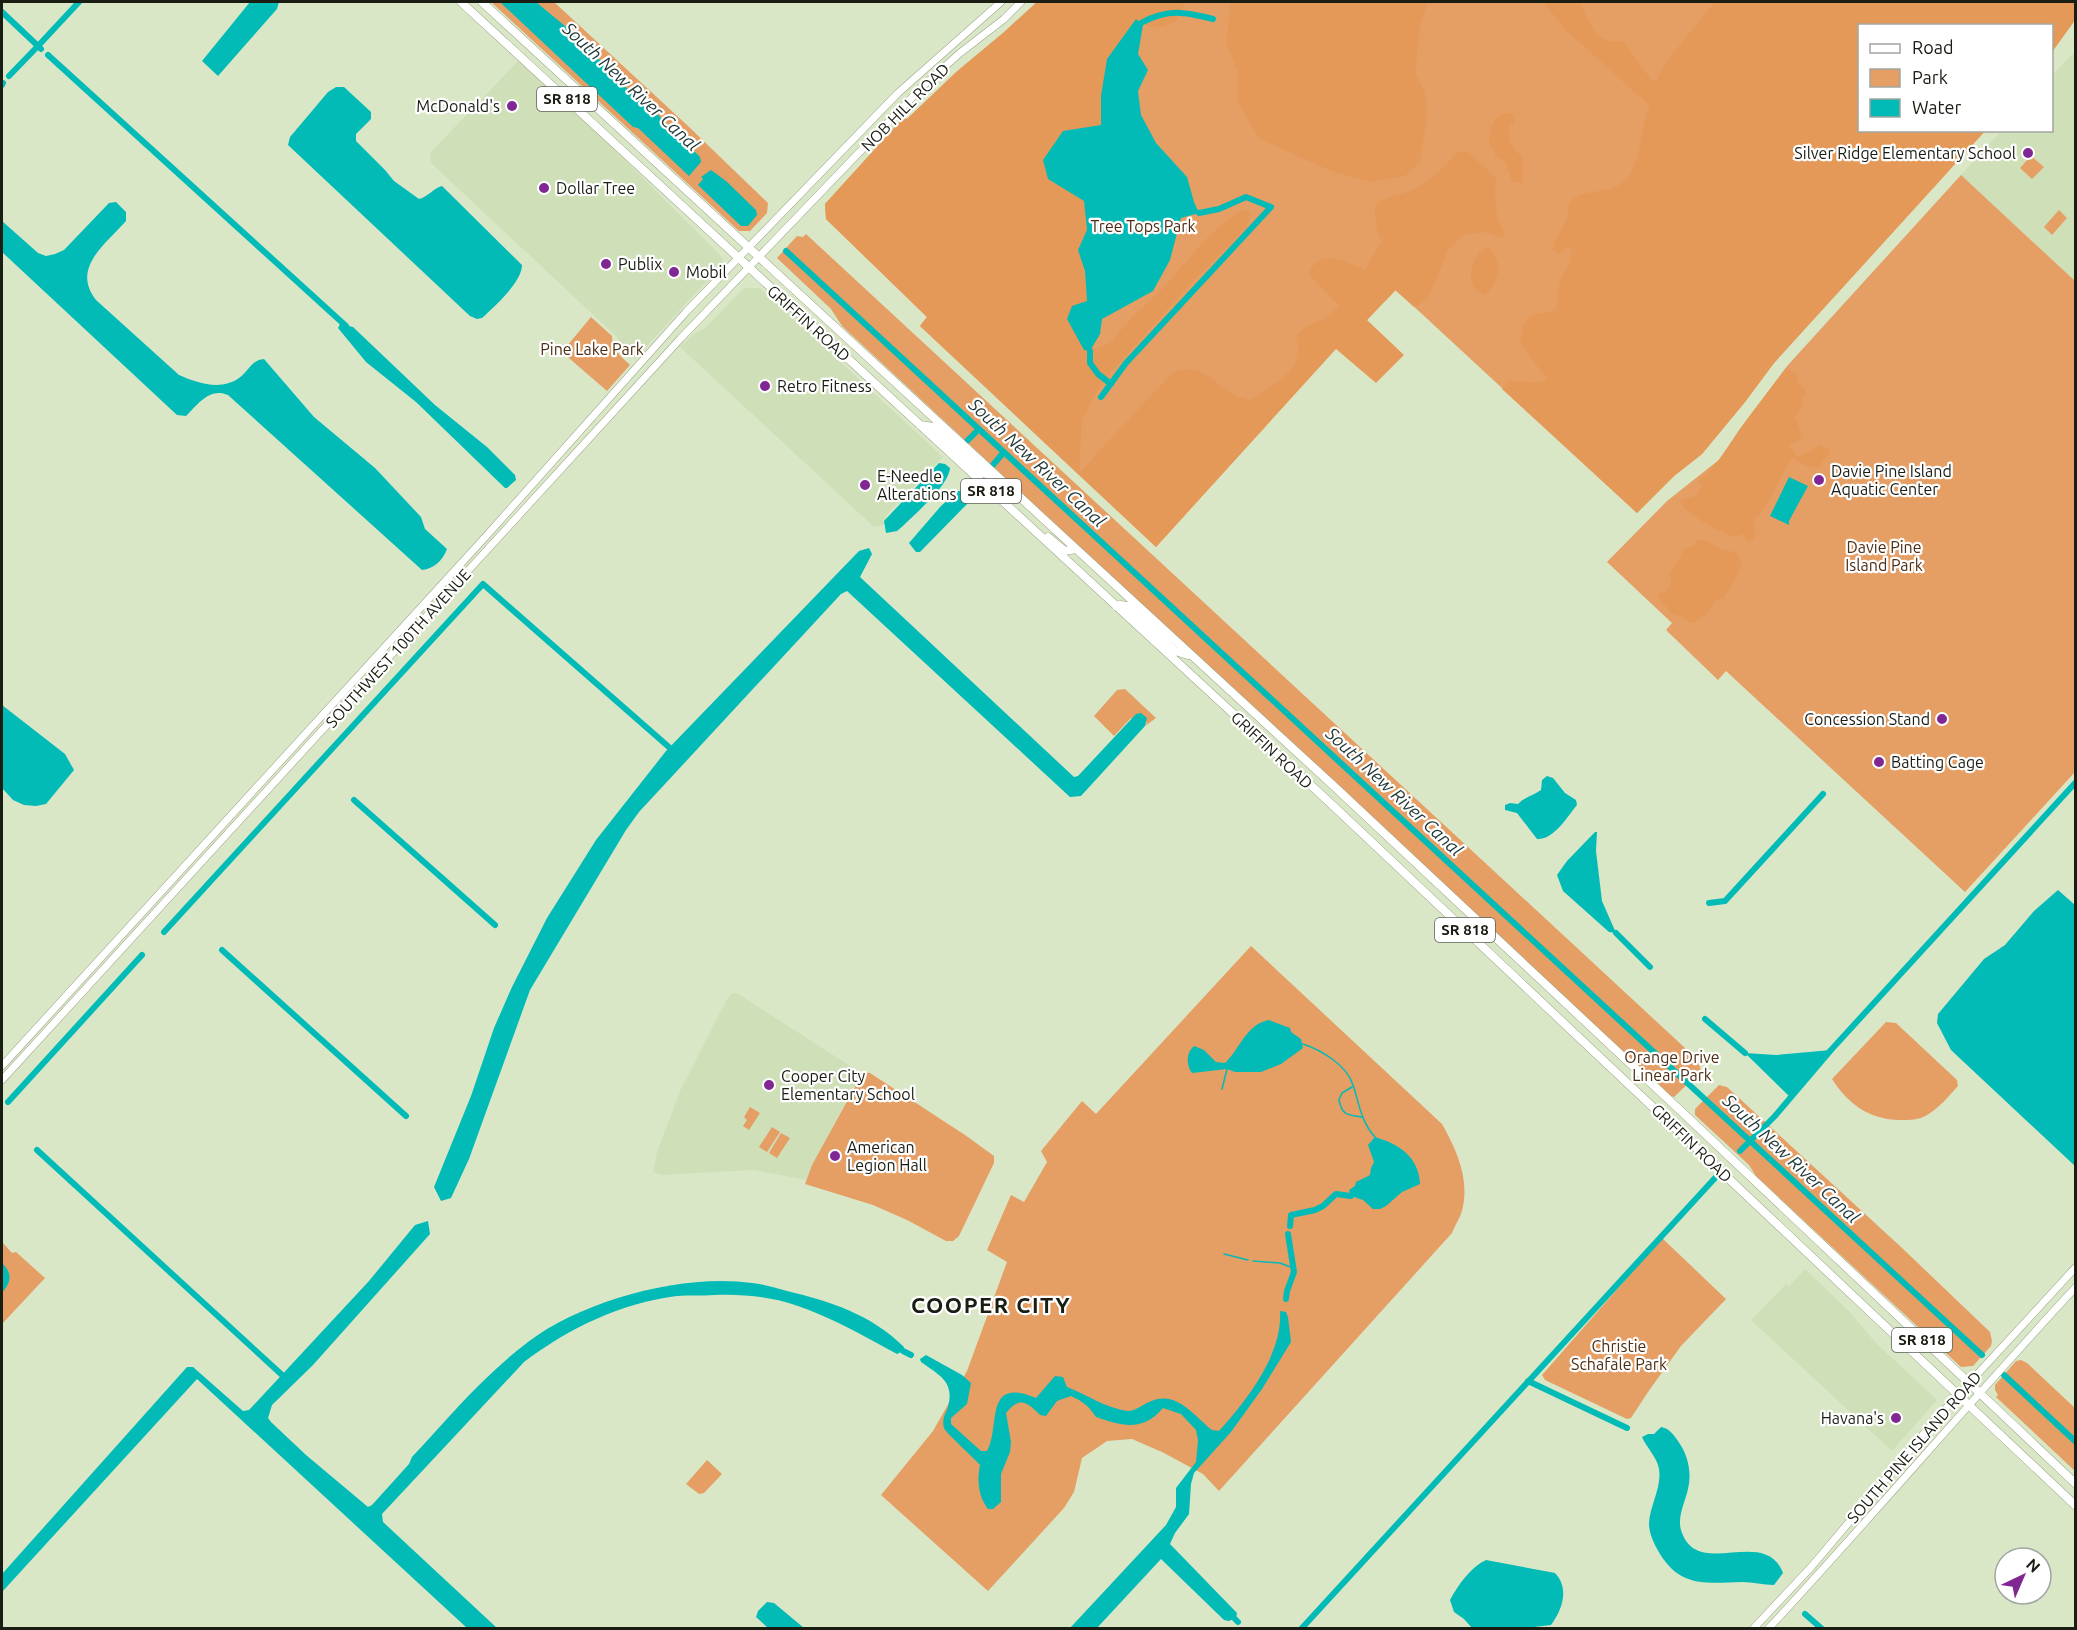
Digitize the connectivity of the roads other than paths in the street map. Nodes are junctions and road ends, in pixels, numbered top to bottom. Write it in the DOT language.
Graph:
graph roads {
  1 [pos="461,2"];
  2 [pos="482,2"];
  3 [pos="1001,2"];
  4 [pos="1021,2"];
  5 [pos="488,26"];
  6 [pos="510,28"];
  7 [pos="522,57"];
  8 [pos="552,67"];
  9 [pos="785,209"];
  10 [pos="795,219"];
  11 [pos="749,248"];
  12 [pos="759,257"];
  13 [pos="739,258"];
  14 [pos="749,268"];
  15 [pos="920,425"];
  16 [pos="1000,480"];
  17 [pos="1002,501"];
  18 [pos="1075,549"];
  19 [pos="1116,606"];
  20 [pos="1192,657"];
  21 [pos="2,1066"];
  22 [pos="2,1080"];
  23 [pos="2076,1267"];
  24 [pos="2076,1287"];
  25 [pos="1968,1384"];
  26 [pos="1978,1393"];
  27 [pos="1958,1395"];
  28 [pos="1968,1405"];
  29 [pos="2076,1484"];
  30 [pos="2076,1506"];
  31 [pos="1754,1629"];
  32 [pos="1769,1629"];
  1 -- 5 [label="main road, GRIFFIN ROAD / SR 818"];
  2 -- 6 [label="main road, GRIFFIN ROAD / SR 818"];
  3 -- 9 [label="main road, NOB HILL ROAD"];
  4 -- 10 [label="main road, NOB HILL ROAD"];
  5 -- 6 [label="main road"];
  5 -- 7 [label="main road, GRIFFIN ROAD / SR 818"];
  6 -- 8 [label="main road, GRIFFIN ROAD / SR 818"];
  7 -- 8 [label="main road"];
  7 -- 13 [label="main road, GRIFFIN ROAD / SR 818"];
  8 -- 11 [label="main road, GRIFFIN ROAD / SR 818"];
  9 -- 11 [label="main road, SOUTHWEST 100TH AVENUE"];
  10 -- 12 [label="main road, SOUTHWEST 100TH AVENUE"];
  11 -- 12 [label="main road, GRIFFIN ROAD / SR 818"];
  11 -- 13 [label="main road, SOUTHWEST 100TH AVENUE"];
  12 -- 14 [label="main road, SOUTHWEST 100TH AVENUE"];
  12 -- 16 [label="main road, GRIFFIN ROAD / SR 818"];
  13 -- 14 [label="main road, GRIFFIN ROAD / SR 818"];
  13 -- 21 [label="main road, SOUTHWEST 100TH AVENUE"];
  14 -- 15 [label="main road, GRIFFIN ROAD / SR 818"];
  14 -- 22 [label="main road, SOUTHWEST 100TH AVENUE"];
  15 -- 16 [label="main road"];
  15 -- 17 [label="main road, GRIFFIN ROAD / SR 818"];
  16 -- 18 [label="main road, GRIFFIN ROAD / SR 818"];
  17 -- 18 [label="main road"];
  17 -- 19 [label="main road, GRIFFIN ROAD / SR 818"];
  18 -- 20 [label="main road, GRIFFIN ROAD / SR 818"];
  19 -- 20 [label="main road"];
  19 -- 27 [label="main road, GRIFFIN ROAD / SR 818"];
  20 -- 25 [label="main road, GRIFFIN ROAD / SR 818"];
  23 -- 25 [label="main road, SOUTH PINE ISLAND ROAD"];
  24 -- 26 [label="main road, SOUTH PINE ISLAND ROAD"];
  25 -- 26 [label="main road, GRIFFIN ROAD / SR 818"];
  25 -- 27 [label="main road, SOUTH PINE ISLAND ROAD"];
  26 -- 28 [label="main road, SOUTH PINE ISLAND ROAD"];
  26 -- 29 [label="main road, GRIFFIN ROAD / SR 818"];
  27 -- 28 [label="main road, GRIFFIN ROAD / SR 818"];
  27 -- 31 [label="main road, SOUTH PINE ISLAND ROAD"];
  28 -- 30 [label="main road, GRIFFIN ROAD / SR 818"];
  28 -- 32 [label="main road, SOUTH PINE ISLAND ROAD"];
}
